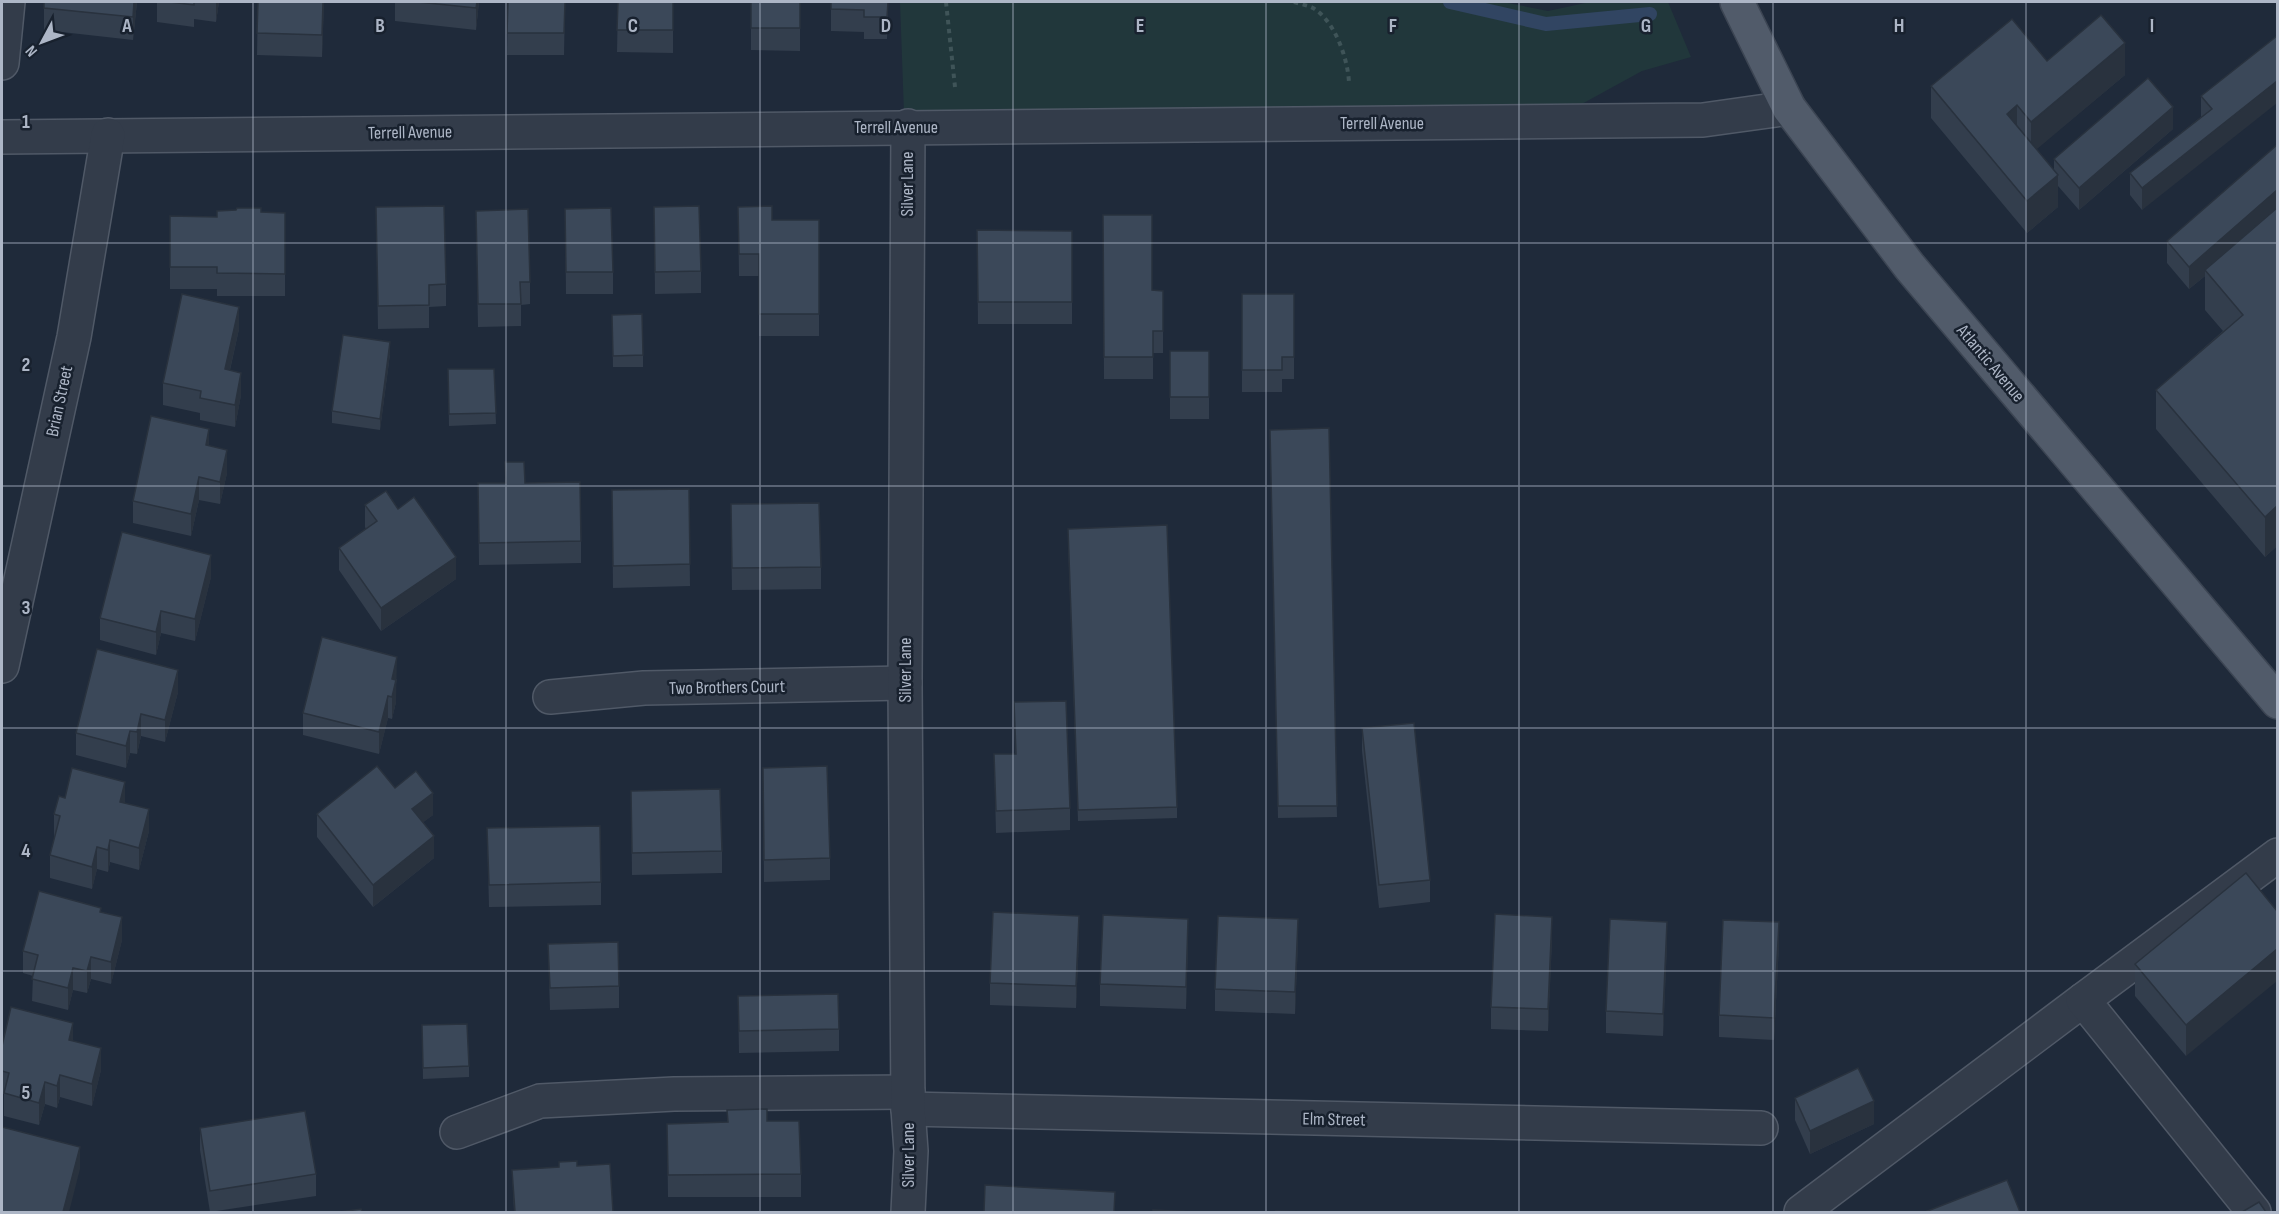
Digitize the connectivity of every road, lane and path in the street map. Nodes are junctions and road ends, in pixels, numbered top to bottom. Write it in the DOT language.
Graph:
graph roads {
  1 [pos="8,2"];
  2 [pos="946,2"];
  3 [pos="1294,2"];
  4 [pos="1737,2"];
  5 [pos="2,63"];
  6 [pos="1789,108"];
  7 [pos="1351,123"];
  8 [pos="908,126"];
  9 [pos="959,126"];
  10 [pos="108,135"];
  11 [pos="2,137"];
  12 [pos="2,666"];
  13 [pos="905,683"];
  14 [pos="550,697"];
  15 [pos="2277,702"];
  16 [pos="2277,855"];
  17 [pos="2084,1000"];
  18 [pos="908,1101"];
  19 [pos="1761,1128"];
  20 [pos="457,1132"];
  21 [pos="2277,1203"];
  22 [pos="908,1212"];
  23 [pos="1801,1212"];
  24 [pos="2254,1212"];
  25 [pos="2265,1212"];
  1 -- 5 [label="street"];
  2 -- 9 [label="path"];
  3 -- 7 [label="path"];
  4 -- 6 [label="main road, Atlantic Avenue"];
  6 -- 7 [label="street, Terrell Avenue"];
  6 -- 15 [label="main road, Atlantic Avenue"];
  7 -- 9 [label="street, Terrell Avenue"];
  8 -- 9 [label="street, Terrell Avenue"];
  8 -- 10 [label="street, Terrell Avenue"];
  8 -- 13 [label="street, Silver Lane"];
  10 -- 11 [label="street, Terrell Avenue"];
  10 -- 12 [label="street, Brian Street"];
  13 -- 14 [label="street, Two Brothers Court"];
  13 -- 18 [label="street, Silver Lane"];
  16 -- 17 [label="street"];
  17 -- 23 [label="street"];
  17 -- 24 [label="street"];
  18 -- 19 [label="street, Elm Street"];
  18 -- 20 [label="street, Elm Street"];
  18 -- 22 [label="street, Silver Lane"];
  21 -- 25 [label="street"];
}
